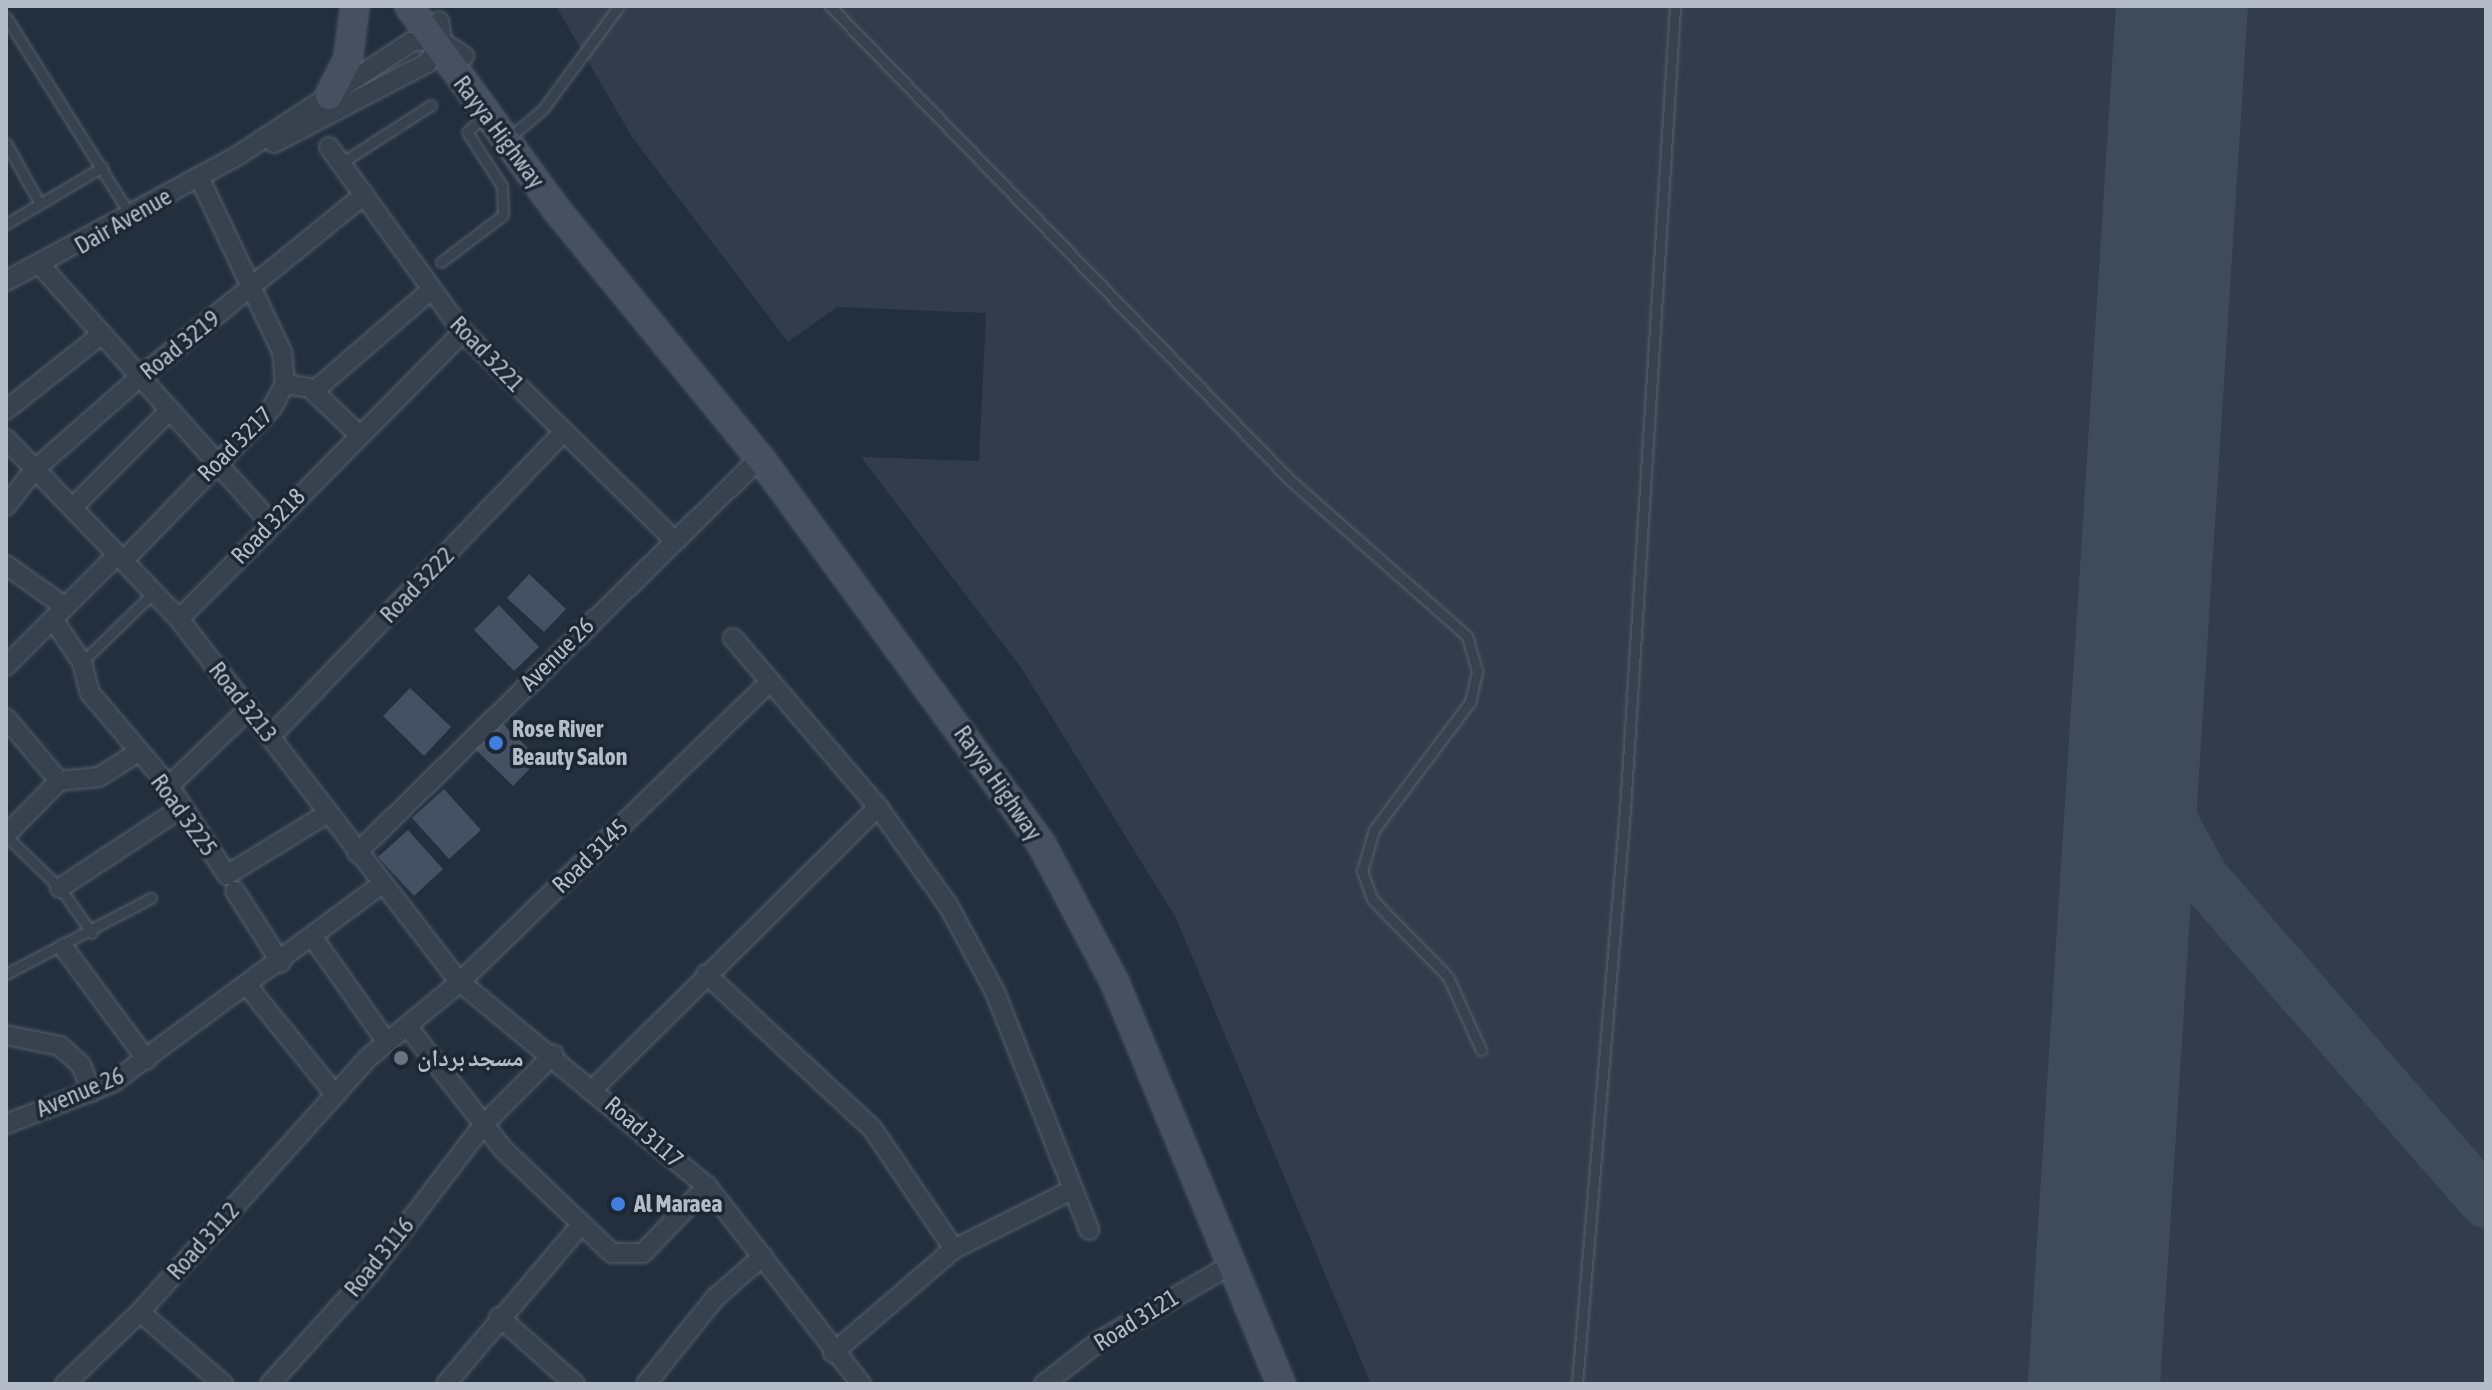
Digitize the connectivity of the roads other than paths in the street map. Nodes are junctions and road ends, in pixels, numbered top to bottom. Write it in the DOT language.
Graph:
graph roads {
  1 [pos="355,6"];
  2 [pos="409,6"];
  3 [pos="619,6"];
  4 [pos="830,6"];
  5 [pos="1675,6"];
  6 [pos="6,17"];
  7 [pos="440,36"];
  8 [pos="329,96"];
  9 [pos="431,105"];
  10 [pos="485,115"];
  11 [pos="517,131"];
  12 [pos="6,143"];
  13 [pos="329,147"];
  14 [pos="237,156"];
  15 [pos="341,163"];
  16 [pos="102,167"];
  17 [pos="199,177"];
  18 [pos="364,195"];
  19 [pos="40,204"];
  20 [pos="131,218"];
  21 [pos="6,224"];
  22 [pos="597,252"];
  23 [pos="441,262"];
  24 [pos="42,267"];
  25 [pos="6,281"];
  26 [pos="250,289"];
  27 [pos="430,291"];
  28 [pos="463,332"];
  29 [pos="102,334"];
  30 [pos="140,377"];
  31 [pos="285,384"];
  32 [pos="314,391"];
  33 [pos="6,410"];
  34 [pos="170,410"];
  35 [pos="563,433"];
  36 [pos="359,435"];
  37 [pos="6,439"];
  38 [pos="760,458"];
  39 [pos="216,462"];
  40 [pos="34,470"];
  41 [pos="6,506"];
  42 [pos="73,507"];
  43 [pos="270,522"];
  44 [pos="673,539"];
  45 [pos="121,557"];
  46 [pos="6,565"];
  47 [pos="155,591"];
  48 [pos="60,614"];
  49 [pos="179,619"];
  50 [pos="733,638"];
  51 [pos="82,662"];
  52 [pos="6,666"];
  53 [pos="770,682"];
  54 [pos="249,709"];
  55 [pos="7,719"];
  56 [pos="271,736"];
  57 [pos="137,753"];
  58 [pos="59,781"];
  59 [pos="169,786"];
  60 [pos="183,807"];
  61 [pos="878,807"];
  62 [pos="325,815"];
  63 [pos="6,835"];
  64 [pos="357,853"];
  65 [pos="382,884"];
  66 [pos="60,888"];
  67 [pos="235,891"];
  68 [pos="151,898"];
  69 [pos="92,933"];
  70 [pos="314,939"];
  71 [pos="64,948"];
  72 [pos="281,963"];
  73 [pos="6,974"];
  74 [pos="706,974"];
  75 [pos="460,982"];
  76 [pos="249,988"];
  77 [pos="408,1027"];
  78 [pos="6,1035"];
  79 [pos="386,1041"];
  80 [pos="1481,1050"];
  81 [pos="554,1054"];
  82 [pos="147,1060"];
  83 [pos="594,1088"];
  84 [pos="92,1092"];
  85 [pos="334,1093"];
  86 [pos="6,1124"];
  87 [pos="483,1125"];
  88 [pos="707,1186"];
  89 [pos="1072,1190"];
  90 [pos="579,1227"];
  91 [pos="1089,1230"];
  92 [pos="954,1249"];
  93 [pos="763,1256"];
  94 [pos="1232,1264"];
  95 [pos="140,1312"];
  96 [pos="499,1317"];
  97 [pos="833,1353"];
  98 [pos="65,1384"];
  99 [pos="223,1384"];
  100 [pos="270,1384"];
  101 [pos="446,1384"];
  102 [pos="575,1384"];
  103 [pos="646,1384"];
  104 [pos="861,1384"];
  105 [pos="1044,1384"];
  106 [pos="1281,1384"];
  107 [pos="1577,1384"];
  1 -- 8 [label="main road"];
  2 -- 7 [label="main road, Rayya Highway"];
  3 -- 11 [label="lane"];
  4 -- 80 [label="lane"];
  5 -- 107 [label="lane"];
  6 -- 16 [label="lane"];
  7 -- 8 [label="street, Dair Avenue"];
  7 -- 10 [label="main road, Rayya Highway"];
  7 -- 11 [label="main road, Rayya Highway"];
  7 -- 14 [label="street, Dair Avenue"];
  8 -- 14 [label="street, Dair Avenue"];
  9 -- 15 [label="lane"];
  10 -- 22 [label="main road, Rayya Highway"];
  10 -- 23 [label="lane"];
  11 -- 22 [label="main road, Rayya Highway"];
  12 -- 19 [label="lane"];
  13 -- 15 [label="street, Road 3221"];
  14 -- 17 [label="street, Dair Avenue"];
  15 -- 18 [label="street, Road 3221"];
  16 -- 19 [label="lane"];
  16 -- 20 [label="lane"];
  17 -- 20 [label="street, Dair Avenue"];
  17 -- 26 [label="street, Road 3217"];
  18 -- 26 [label="street, Road 3219"];
  18 -- 27 [label="street, Road 3221"];
  19 -- 21 [label="lane"];
  20 -- 24 [label="street, Dair Avenue"];
  22 -- 38 [label="main road, Rayya Highway"];
  24 -- 25 [label="street, Dair Avenue"];
  24 -- 29 [label="street"];
  26 -- 30 [label="street, Road 3219"];
  26 -- 31 [label="street, Road 3217"];
  27 -- 28 [label="street, Road 3221"];
  27 -- 32 [label="street"];
  28 -- 35 [label="street, Road 3221"];
  28 -- 36 [label="street, Road 3218"];
  29 -- 30 [label="street"];
  29 -- 33 [label="street"];
  30 -- 34 [label="street"];
  30 -- 40 [label="street, Road 3219"];
  31 -- 32 [label="street"];
  31 -- 39 [label="street, Road 3217"];
  32 -- 36 [label="street"];
  34 -- 39 [label="street"];
  34 -- 42 [label="street"];
  35 -- 44 [label="street, Road 3221"];
  35 -- 56 [label="street, Road 3222"];
  36 -- 43 [label="street, Road 3218"];
  37 -- 40 [label="street, Road 3213"];
  38 -- 44 [label="street, Avenue 26"];
  38 -- 94 [label="main road, Rayya Highway"];
  39 -- 43 [label="street"];
  39 -- 45 [label="street, Road 3217"];
  40 -- 41 [label="street, Road 3219"];
  40 -- 42 [label="street, Road 3213"];
  42 -- 45 [label="street, Road 3213"];
  43 -- 49 [label="street, Road 3218"];
  44 -- 64 [label="street, Avenue 26"];
  45 -- 47 [label="street, Road 3213"];
  45 -- 48 [label="street, Road 3217"];
  46 -- 48 [label="street"];
  47 -- 49 [label="street, Road 3213"];
  47 -- 51 [label="lane"];
  48 -- 51 [label="street, Road 3225"];
  48 -- 52 [label="street, Road 3217"];
  49 -- 54 [label="street, Road 3213"];
  50 -- 53 [label="street"];
  51 -- 57 [label="street, Road 3225"];
  53 -- 61 [label="street"];
  53 -- 75 [label="street, Road 3145"];
  54 -- 56 [label="street, Road 3213"];
  54 -- 59 [label="street"];
  55 -- 58 [label="street"];
  56 -- 62 [label="street, Road 3213"];
  57 -- 58 [label="street"];
  57 -- 59 [label="street, Road 3225"];
  58 -- 63 [label="street"];
  59 -- 60 [label="street, Road 3225"];
  60 -- 62 [label="street, Road 3225"];
  60 -- 66 [label="street"];
  61 -- 74 [label="street"];
  61 -- 89 [label="street"];
  62 -- 64 [label="street, Road 3213"];
  63 -- 66 [label="lane"];
  64 -- 65 [label="street, Road 3213"];
  65 -- 70 [label="street, Avenue 26"];
  65 -- 75 [label="street, Road 3213"];
  66 -- 69 [label="lane"];
  67 -- 72 [label="street"];
  68 -- 69 [label="lane"];
  69 -- 71 [label="lane"];
  70 -- 72 [label="street, Avenue 26"];
  70 -- 79 [label="street"];
  71 -- 73 [label="lane"];
  71 -- 82 [label="street"];
  72 -- 76 [label="street, Avenue 26"];
  74 -- 83 [label="street"];
  74 -- 92 [label="street"];
  75 -- 77 [label="street, Road 3145"];
  75 -- 81 [label="street, Road 3117"];
  76 -- 82 [label="street, Avenue 26"];
  76 -- 85 [label="street"];
  77 -- 79 [label="street, Road 3112"];
  77 -- 87 [label="street"];
  78 -- 84 [label="street"];
  79 -- 85 [label="street, Road 3112"];
  81 -- 83 [label="street, Road 3117"];
  81 -- 87 [label="street, Road 3116"];
  82 -- 84 [label="street, Avenue 26"];
  83 -- 88 [label="street, Road 3117"];
  84 -- 86 [label="street, Avenue 26"];
  85 -- 95 [label="street, Road 3112"];
  87 -- 90 [label="street"];
  87 -- 100 [label="street, Road 3116"];
  88 -- 90 [label="street"];
  88 -- 93 [label="street, Road 3117"];
  89 -- 91 [label="street"];
  89 -- 92 [label="street"];
  90 -- 96 [label="street"];
  92 -- 97 [label="street"];
  93 -- 97 [label="street, Road 3117"];
  93 -- 103 [label="street"];
  94 -- 105 [label="street, Road 3121"];
  94 -- 106 [label="main road, Rayya Highway"];
  95 -- 98 [label="street, Road 3112"];
  95 -- 99 [label="street"];
  96 -- 101 [label="street"];
  96 -- 102 [label="street"];
  97 -- 104 [label="street, Road 3117"];
}
